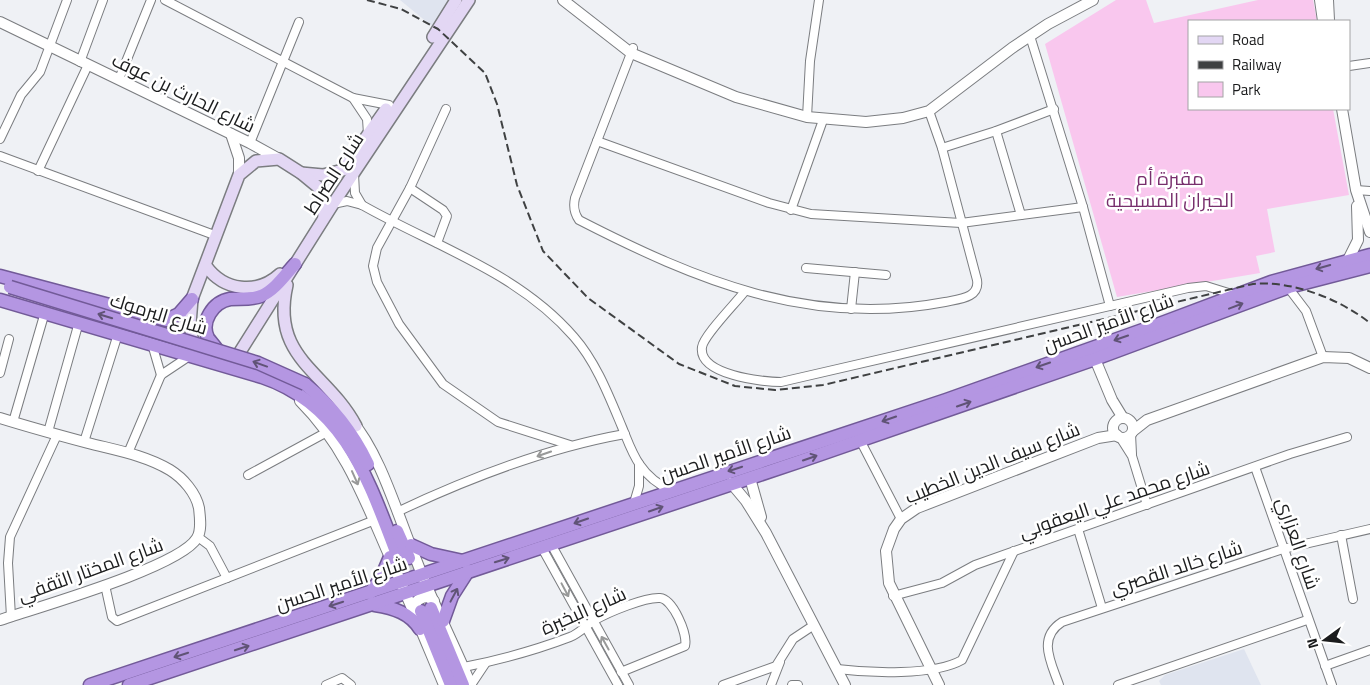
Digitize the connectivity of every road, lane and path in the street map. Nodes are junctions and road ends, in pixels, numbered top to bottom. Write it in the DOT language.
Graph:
graph roads {
  1 [pos="67,0"];
  2 [pos="104,0"];
  3 [pos="151,0"];
  4 [pos="165,0"];
  5 [pos="456,0"];
  6 [pos="469,0"];
  7 [pos="563,0"];
  8 [pos="572,0"];
  9 [pos="819,0"];
  10 [pos="1093,0"];
  11 [pos="1320,0"];
  12 [pos="1328,0"];
  13 [pos="1323,20"];
  14 [pos="1329,20"];
  15 [pos="0,22"];
  16 [pos="299,22"];
  17 [pos="1030,36"];
  18 [pos="49,46"];
  19 [pos="632,51"];
  20 [pos="281,62"];
  21 [pos="1370,63"];
  22 [pos="84,64"];
  23 [pos="1350,66"];
  24 [pos="120,80"];
  25 [pos="353,98"];
  26 [pos="389,105"];
  27 [pos="446,109"];
  28 [pos="1054,109"];
  29 [pos="1342,110"];
  30 [pos="929,111"];
  31 [pos="807,117"];
  32 [pos="823,120"];
  33 [pos="996,131"];
  34 [pos="232,134"];
  35 [pos="368,135"];
  36 [pos="0,139"];
  37 [pos="597,140"];
  38 [pos="250,142"];
  39 [pos="942,148"];
  40 [pos="0,156"];
  41 [pos="279,159"];
  42 [pos="38,171"];
  43 [pos="354,171"];
  44 [pos="301,173"];
  45 [pos="239,175"];
  46 [pos="410,188"];
  47 [pos="1370,191"];
  48 [pos="1357,193"];
  49 [pos="333,204"];
  50 [pos="362,205"];
  51 [pos="1083,207"];
  52 [pos="791,210"];
  53 [pos="1021,216"];
  54 [pos="324,219"];
  55 [pos="390,221"];
  56 [pos="961,223"];
  57 [pos="1370,232"];
  58 [pos="217,236"];
  59 [pos="436,243"];
  60 [pos="1370,255"];
  61 [pos="1348,260"];
  62 [pos="295,265"];
  63 [pos="206,266"];
  64 [pos="1370,266"];
  65 [pos="806,268"];
  66 [pos="854,272"];
  67 [pos="886,274"];
  68 [pos="0,276"];
  69 [pos="1284,283"];
  70 [pos="5,285"];
  71 [pos="745,291"];
  72 [pos="1235,295"];
  73 [pos="192,298"];
  74 [pos="0,300"];
  75 [pos="1110,306"];
  76 [pos="851,310"];
  77 [pos="45,312"];
  78 [pos="79,322"];
  79 [pos="118,334"];
  80 [pos="10,339"];
  81 [pos="152,343"];
  82 [pos="218,351"];
  83 [pos="193,356"];
  84 [pos="1323,356"];
  85 [pos="1094,359"];
  86 [pos="230,368"];
  87 [pos="1370,368"];
  88 [pos="0,373"];
  89 [pos="161,375"];
  90 [pos="284,385"];
  91 [pos="337,409"];
  92 [pos="0,418"];
  93 [pos="1147,420"];
  94 [pos="1120,421"];
  95 [pos="13,422"];
  96 [pos="356,426"];
  97 [pos="328,432"];
  98 [pos="1132,432"];
  99 [pos="53,433"];
  100 [pos="625,434"];
  101 [pos="1118,436"];
  102 [pos="1347,437"];
  103 [pos="1098,438"];
  104 [pos="860,440"];
  105 [pos="84,442"];
  106 [pos="570,445"];
  107 [pos="128,453"];
  108 [pos="1132,456"];
  109 [pos="639,464"];
  110 [pos="1255,467"];
  111 [pos="248,474"];
  112 [pos="750,478"];
  113 [pos="731,484"];
  114 [pos="672,491"];
  115 [pos="634,503"];
  116 [pos="1147,505"];
  117 [pos="397,512"];
  118 [pos="901,519"];
  119 [pos="375,520"];
  120 [pos="1078,529"];
  121 [pos="1370,529"];
  122 [pos="766,533"];
  123 [pos="1341,535"];
  124 [pos="198,537"];
  125 [pos="411,545"];
  126 [pos="546,546"];
  127 [pos="1283,549"];
  128 [pos="1014,551"];
  129 [pos="402,561"];
  130 [pos="467,566"];
  131 [pos="228,578"];
  132 [pos="424,581"];
  133 [pos="105,585"];
  134 [pos="404,588"];
  135 [pos="893,596"];
  136 [pos="372,599"];
  137 [pos="1353,599"];
  138 [pos="424,607"];
  139 [pos="1102,608"];
  140 [pos="11,616"];
  141 [pos="0,620"];
  142 [pos="1307,620"];
  143 [pos="443,621"];
  144 [pos="593,621"];
  145 [pos="814,625"];
  146 [pos="586,628"];
  147 [pos="420,630"];
  148 [pos="1370,650"];
  149 [pos="781,660"];
  150 [pos="484,664"];
  151 [pos="1325,666"];
  152 [pos="464,667"];
  153 [pos="930,668"];
  154 [pos="837,669"];
  155 [pos="621,672"];
  156 [pos="1143,681"];
  157 [pos="90,685"];
  158 [pos="130,685"];
  159 [pos="326,685"];
  160 [pos="351,685"];
  161 [pos="444,685"];
  162 [pos="451,685"];
  163 [pos="463,685"];
  164 [pos="471,685"];
  165 [pos="618,685"];
  166 [pos="629,685"];
  167 [pos="722,685"];
  168 [pos="771,685"];
  169 [pos="792,685"];
  170 [pos="798,685"];
  171 [pos="845,685"];
  172 [pos="938,685"];
  173 [pos="1059,685"];
  174 [pos="1118,685"];
  175 [pos="1332,685"];
  1 -- 18 [label="street"];
  2 -- 22 [label="street"];
  3 -- 24 [label="street"];
  4 -- 20 [label="street"];
  5 -- 26 [label="main road, شارع الصراط"];
  6 -- 43 [label="main road, شارع الصراط"];
  7 -- 19 [label="street"];
  8 -- 19 [label="street"];
  9 -- 31 [label="street"];
  10 -- 17 [label="street"];
  11 -- 13 [label="street"];
  12 -- 14 [label="street"];
  15 -- 18 [label="street, شارع الحارث بن عوف"];
  16 -- 20 [label="street"];
  17 -- 28 [label="street"];
  17 -- 30 [label="street"];
  18 -- 22 [label="street, شارع الحارث بن عوف"];
  18 -- 36 [label="street"];
  19 -- 31 [label="street"];
  19 -- 37 [label="street"];
  20 -- 25 [label="street"];
  20 -- 38 [label="street"];
  21 -- 23 [label="street"];
  22 -- 24 [label="street, شارع الحارث بن عوف"];
  22 -- 42 [label="street"];
  24 -- 34 [label="street, شارع الحارث بن عوف"];
  25 -- 26 [label="street"];
  25 -- 35 [label="street"];
  26 -- 35 [label="main road, شارع الصراط"];
  27 -- 46 [label="street"];
  28 -- 33 [label="street"];
  28 -- 51 [label="street"];
  29 -- 48 [label="street"];
  30 -- 32 [label="street"];
  30 -- 39 [label="street"];
  31 -- 32 [label="street"];
  32 -- 52 [label="street"];
  33 -- 39 [label="street"];
  33 -- 53 [label="street"];
  34 -- 38 [label="street, شارع الحارث بن عوف"];
  34 -- 45 [label="street"];
  35 -- 44 [label="main road, شارع الصراط"];
  37 -- 52 [label="street"];
  37 -- 71 [label="street"];
  38 -- 41 [label="street, شارع الحارث بن عوف"];
  39 -- 56 [label="street"];
  40 -- 42 [label="street"];
  41 -- 44 [label="main road, شارع الحارث بن عوف"];
  41 -- 45 [label="main road"];
  42 -- 58 [label="street"];
  43 -- 49 [label="main road, شارع الصراط"];
  43 -- 50 [label="street"];
  44 -- 54 [label="main road, شارع الحارث بن عوف"];
  45 -- 58 [label="main road"];
  46 -- 55 [label="street"];
  46 -- 59 [label="street"];
  47 -- 48 [label="street"];
  48 -- 57 [label="street"];
  48 -- 61 [label="street"];
  49 -- 50 [label="street"];
  49 -- 54 [label="main road, شارع الصراط"];
  50 -- 55 [label="street"];
  51 -- 53 [label="street"];
  51 -- 75 [label="street"];
  52 -- 56 [label="street"];
  53 -- 56 [label="street"];
  54 -- 62 [label="main road, شارع الصراط"];
  55 -- 59 [label="street"];
  55 -- 106 [label="street"];
  56 -- 76 [label="street"];
  58 -- 63 [label="main road"];
  59 -- 100 [label="street"];
  60 -- 61 [label="highway, شارع الأمير الحسن"];
  61 -- 69 [label="highway, شارع الأمير الحسن, one-way"];
  62 -- 63 [label="main road"];
  62 -- 82 [label="highway"];
  62 -- 86 [label="main road, شارع الصراط"];
  62 -- 96 [label="main road"];
  63 -- 73 [label="main road"];
  64 -- 69 [label="highway, شارع الأمير الحسن"];
  65 -- 66 [label="street"];
  66 -- 67 [label="street"];
  66 -- 76 [label="street"];
  68 -- 73 [label="highway"];
  69 -- 72 [label="highway, شارع الأمير الحسن"];
  69 -- 84 [label="street"];
  85 -- 69 [label="highway, شارع الأمير الحسن, one-way"];
  82 -- 70 [label="highway, شارع اليرموك, one-way, bridge"];
  71 -- 75 [label="street"];
  71 -- 76 [label="street"];
  72 -- 75 [label="street"];
  72 -- 114 [label="highway, شارع الأمير الحسن, one-way"];
  73 -- 83 [label="main road"];
  74 -- 77 [label="highway, شارع اليرموك"];
  77 -- 78 [label="highway, شارع اليرموك"];
  77 -- 95 [label="street"];
  78 -- 79 [label="highway, شارع اليرموك"];
  78 -- 99 [label="street"];
  79 -- 81 [label="highway, شارع اليرموك"];
  79 -- 105 [label="street"];
  80 -- 88 [label="street"];
  81 -- 83 [label="highway, شارع اليرموك"];
  81 -- 89 [label="street"];
  91 -- 82 [label="highway, شارع اليرموك, one-way, bridge"];
  83 -- 86 [label="highway, شارع اليرموك"];
  83 -- 89 [label="street"];
  84 -- 87 [label="street"];
  84 -- 93 [label="street"];
  85 -- 94 [label="street"];
  104 -- 85 [label="highway, شارع الأمير الحسن, one-way"];
  86 -- 90 [label="highway, شارع اليرموك"];
  89 -- 107 [label="street"];
  90 -- 97 [label="street, شارع اليرموك"];
  90 -- 129 [label="highway, شارع اليرموك"];
  91 -- 96 [label="street, شارع اليرموك"];
  91 -- 129 [label="highway, شارع اليرموك"];
  92 -- 95 [label="street"];
  93 -- 94 [label="street"];
  93 -- 98 [label="street"];
  94 -- 98 [label="street"];
  94 -- 101 [label="street"];
  94 -- 103 [label="street, شارع سيف الدين الخطيب"];
  95 -- 99 [label="street"];
  96 -- 117 [label="street, شارع اليرموك"];
  97 -- 111 [label="street"];
  97 -- 119 [label="street, شارع اليرموك, one-way"];
  98 -- 101 [label="street, شارع سيف الدين الخطيب"];
  98 -- 108 [label="street"];
  99 -- 105 [label="street"];
  99 -- 140 [label="street"];
  100 -- 106 [label="street"];
  100 -- 109 [label="street"];
  101 -- 103 [label="street, شارع سيف الدين الخطيب"];
  101 -- 108 [label="street"];
  102 -- 110 [label="street, شارع محمد علي اليعقوبي"];
  103 -- 118 [label="street, شارع سيف الدين الخطيب"];
  112 -- 104 [label="highway, شارع الأمير الحسن, one-way"];
  104 -- 118 [label="street"];
  105 -- 107 [label="street"];
  106 -- 117 [label="street, one-way"];
  107 -- 124 [label="street"];
  108 -- 116 [label="street"];
  109 -- 114 [label="street"];
  109 -- 115 [label="street"];
  110 -- 116 [label="street, شارع محمد علي اليعقوبي"];
  110 -- 127 [label="street, شارع العزاري"];
  112 -- 113 [label="highway, شارع الأمير الحسن"];
  112 -- 122 [label="street"];
  113 -- 122 [label="street"];
  126 -- 113 [label="highway, شارع الأمير الحسن, one-way"];
  114 -- 115 [label="highway, شارع الأمير الحسن"];
  115 -- 130 [label="highway, شارع الأمير الحسن, one-way"];
  116 -- 120 [label="street, شارع محمد علي اليعقوبي"];
  117 -- 125 [label="street, شارع اليرموك"];
  118 -- 135 [label="street, شارع سيف الدين الخطيب"];
  119 -- 129 [label="street, شارع اليرموك"];
  119 -- 131 [label="street"];
  120 -- 128 [label="street, شارع محمد علي اليعقوبي"];
  120 -- 139 [label="street"];
  121 -- 123 [label="street, شارع خالد القصري"];
  122 -- 145 [label="street"];
  123 -- 127 [label="street, شارع خالد القصري"];
  123 -- 137 [label="street"];
  124 -- 131 [label="street"];
  124 -- 133 [label="street, شارع المختار الثقفي"];
  125 -- 129 [label="street, شارع اليرموك"];
  125 -- 130 [label="highway"];
  130 -- 126 [label="highway, شارع الأمير الحسن, one-way"];
  126 -- 144 [label="street"];
  126 -- 146 [label="street, one-way"];
  127 -- 139 [label="street, شارع خالد القصري"];
  127 -- 142 [label="street, شارع العزاري"];
  128 -- 135 [label="street, شارع محمد علي اليعقوبي"];
  128 -- 153 [label="street"];
  129 -- 132 [label="street, شارع اليرموك"];
  129 -- 134 [label="street, شارع اليرموك"];
  129 -- 136 [label="highway"];
  130 -- 132 [label="highway, شارع الأمير الحسن"];
  143 -- 130 [label="highway, one-way"];
  131 -- 133 [label="street"];
  132 -- 134 [label="highway, شارع الأمير الحسن"];
  132 -- 138 [label="street, شارع اليرموك"];
  133 -- 140 [label="street, شارع المختار الثقفي"];
  134 -- 136 [label="highway, شارع الأمير الحسن"];
  134 -- 138 [label="street, شارع اليرموك"];
  135 -- 153 [label="street, شارع سيف الدين الخطيب"];
  136 -- 147 [label="highway"];
  136 -- 157 [label="highway, شارع الأمير الحسن, one-way"];
  158 -- 136 [label="highway, شارع الأمير الحسن, one-way"];
  138 -- 143 [label="street"];
  138 -- 147 [label="street"];
  138 -- 162 [label="highway"];
  138 -- 163 [label="highway"];
  139 -- 173 [label="street, شارع خالد القصري"];
  140 -- 141 [label="street, شارع المختار الثقفي"];
  142 -- 151 [label="street, شارع العزاري"];
  142 -- 156 [label="street"];
  143 -- 152 [label="street"];
  144 -- 146 [label="street, شارع البخيرة"];
  155 -- 144 [label="street, one-way"];
  144 -- 155 [label="street, شارع البخيرة"];
  145 -- 149 [label="street"];
  145 -- 154 [label="street"];
  146 -- 150 [label="street, شارع البخيرة"];
  146 -- 165 [label="street"];
  147 -- 161 [label="street"];
  148 -- 151 [label="street"];
  149 -- 167 [label="street"];
  149 -- 168 [label="street"];
  150 -- 152 [label="street, شارع البخيرة"];
  150 -- 164 [label="street"];
  151 -- 175 [label="street, شارع العزاري"];
  152 -- 164 [label="street"];
  153 -- 154 [label="street"];
  153 -- 172 [label="street, شارع سيف الدين الخطيب"];
  154 -- 171 [label="street"];
  155 -- 166 [label="street"];
  156 -- 174 [label="street"];
  159 -- 160 [label="street"];
  169 -- 170 [label="street"];
}
